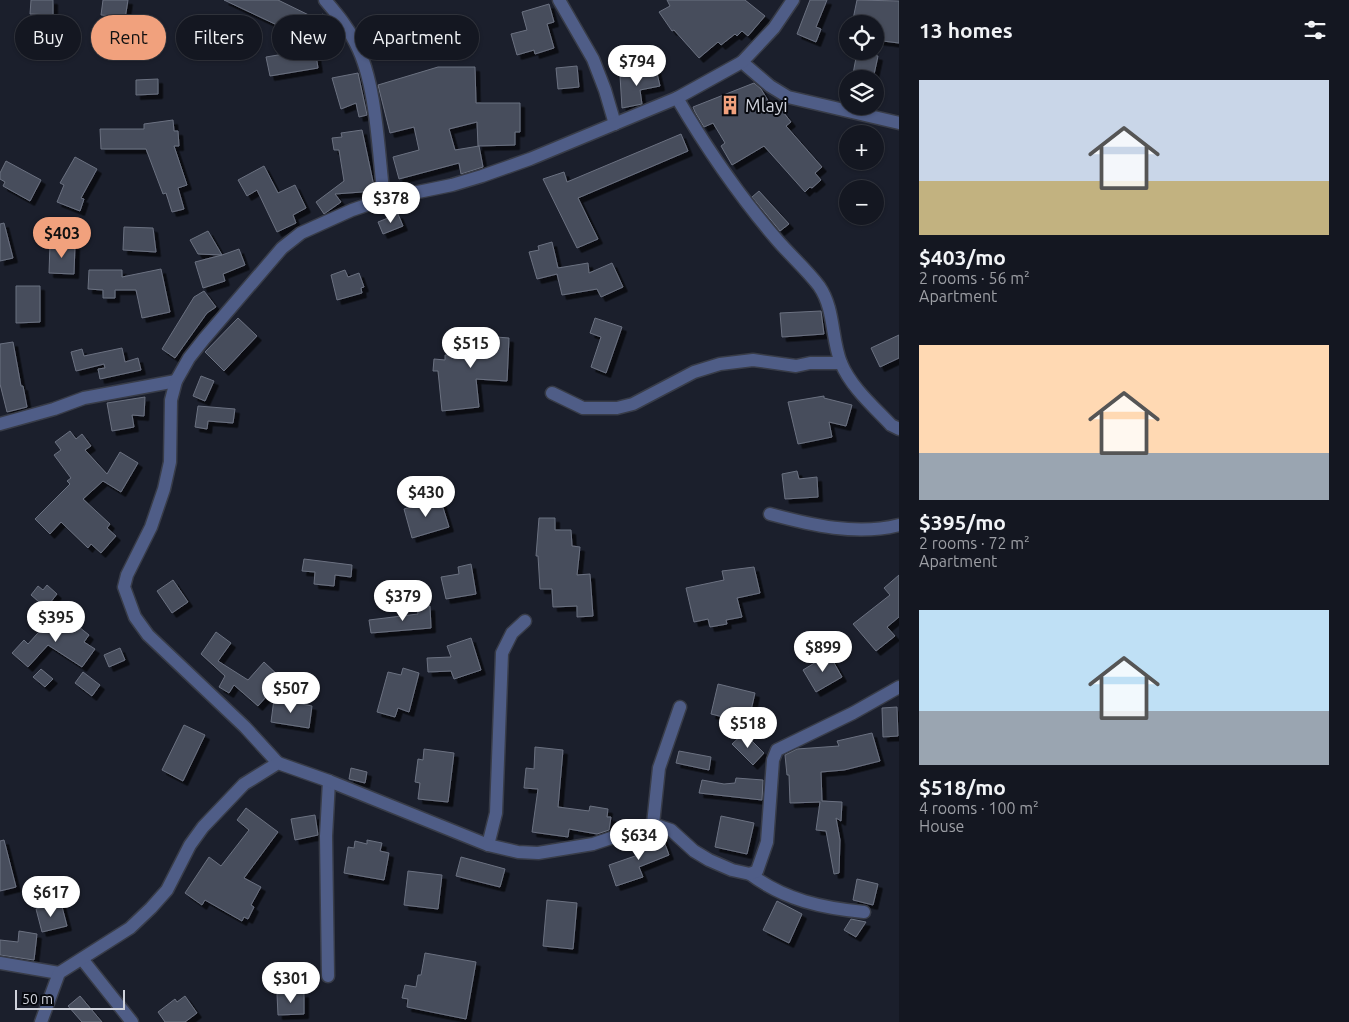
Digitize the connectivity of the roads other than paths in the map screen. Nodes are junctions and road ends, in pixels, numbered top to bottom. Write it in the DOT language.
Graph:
graph roads {
  1 [pos="325,0"];
  2 [pos="559,0"];
  3 [pos="793,0"];
  4 [pos="742,62"];
  5 [pos="677,98"];
  6 [pos="899,123"];
  7 [pos="615,124"];
  8 [pos="384,199"];
  9 [pos="841,363"];
  10 [pos="176,381"];
  11 [pos="552,393"];
  12 [pos="0,424"];
  13 [pos="899,429"];
  14 [pos="770,514"];
  15 [pos="899,525"];
  16 [pos="525,621"];
  17 [pos="899,687"];
  18 [pos="680,707"];
  19 [pos="278,763"];
  20 [pos="329,781"];
  21 [pos="653,824"];
  22 [pos="488,845"];
  23 [pos="750,874"];
  24 [pos="864,912"];
  25 [pos="82,959"];
  26 [pos="0,963"];
  27 [pos="58,973"];
  28 [pos="328,976"];
  29 [pos="41,1022"];
  30 [pos="132,1022"];
  1 -- 8 [label="street"];
  2 -- 7 [label="street"];
  3 -- 4 [label="street"];
  4 -- 5 [label="street"];
  4 -- 6 [label="street"];
  5 -- 7 [label="street"];
  5 -- 9 [label="street"];
  7 -- 8 [label="street"];
  8 -- 10 [label="street"];
  9 -- 11 [label="street"];
  9 -- 13 [label="street"];
  10 -- 12 [label="street"];
  10 -- 19 [label="street"];
  14 -- 15 [label="street"];
  16 -- 22 [label="street"];
  17 -- 23 [label="street"];
  18 -- 21 [label="street"];
  19 -- 20 [label="street"];
  19 -- 25 [label="street"];
  20 -- 22 [label="street"];
  20 -- 28 [label="street"];
  21 -- 22 [label="street"];
  21 -- 23 [label="street"];
  23 -- 24 [label="street"];
  25 -- 27 [label="street"];
  25 -- 30 [label="street"];
  26 -- 27 [label="street"];
  27 -- 29 [label="street"];
}
